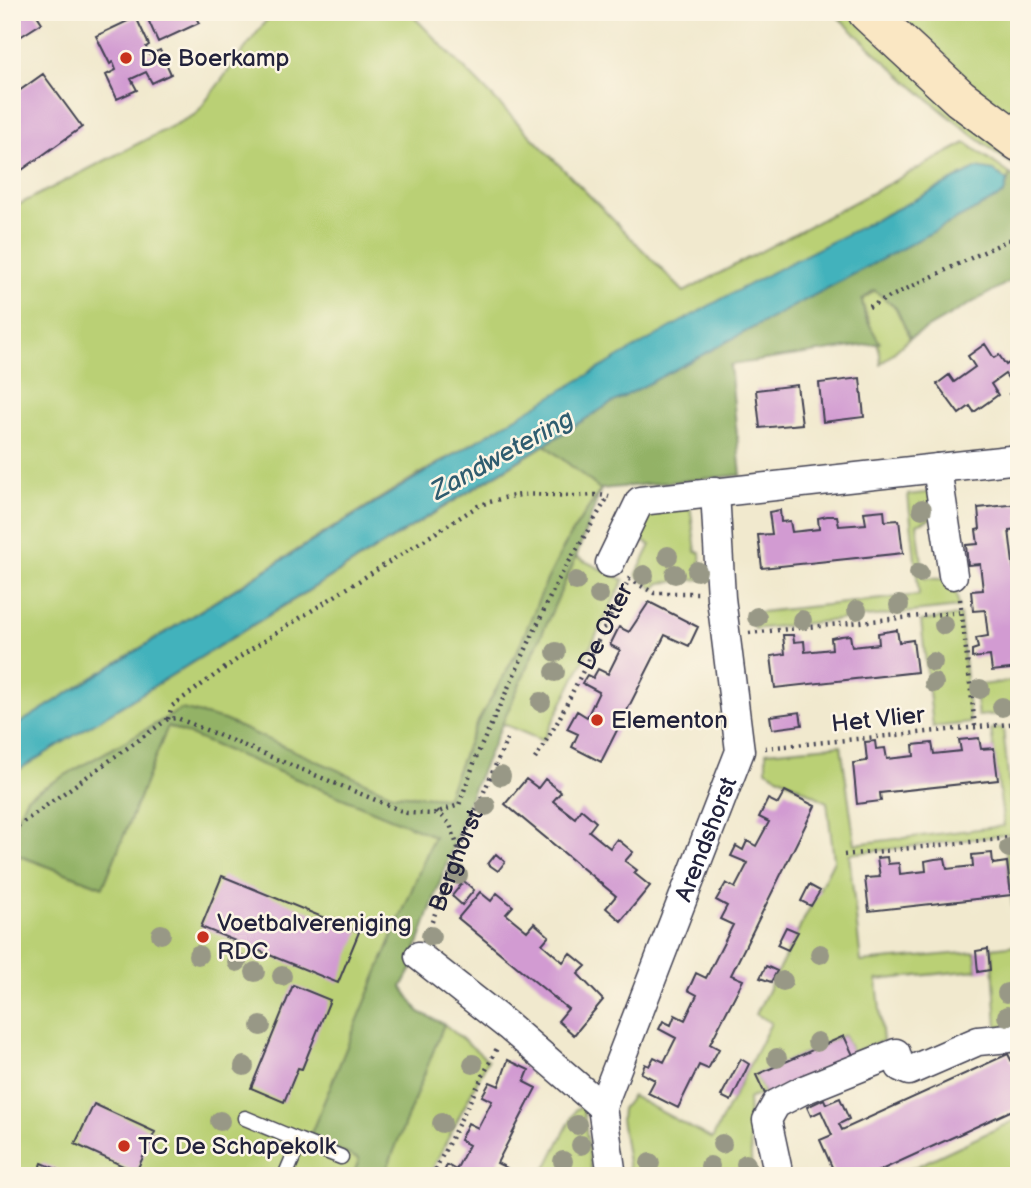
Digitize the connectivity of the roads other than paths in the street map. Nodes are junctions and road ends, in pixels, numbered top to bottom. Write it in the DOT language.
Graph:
graph roads {
  1 [pos="867,12"];
  2 [pos="1019,142"];
  3 [pos="1019,459"];
  4 [pos="937,468"];
  5 [pos="715,491"];
  6 [pos="610,563"];
  7 [pos="953,575"];
  8 [pos="419,956"];
  9 [pos="1019,1037"];
  10 [pos="602,1107"];
  11 [pos="246,1118"];
  12 [pos="300,1142"];
  13 [pos="341,1157"];
  14 [pos="285,1176"];
  15 [pos="612,1176"];
  16 [pos="779,1176"];
  1 -- 2 [label="street"];
  3 -- 4 [label="street"];
  4 -- 5 [label="street"];
  4 -- 7 [label="street"];
  5 -- 6 [label="street"];
  5 -- 10 [label="street, Arendshorst"];
  8 -- 10 [label="street"];
  9 -- 16 [label="street"];
  10 -- 15 [label="street, Arendshorst"];
  11 -- 12 [label="lane"];
  12 -- 13 [label="lane"];
  12 -- 14 [label="lane"];
}
